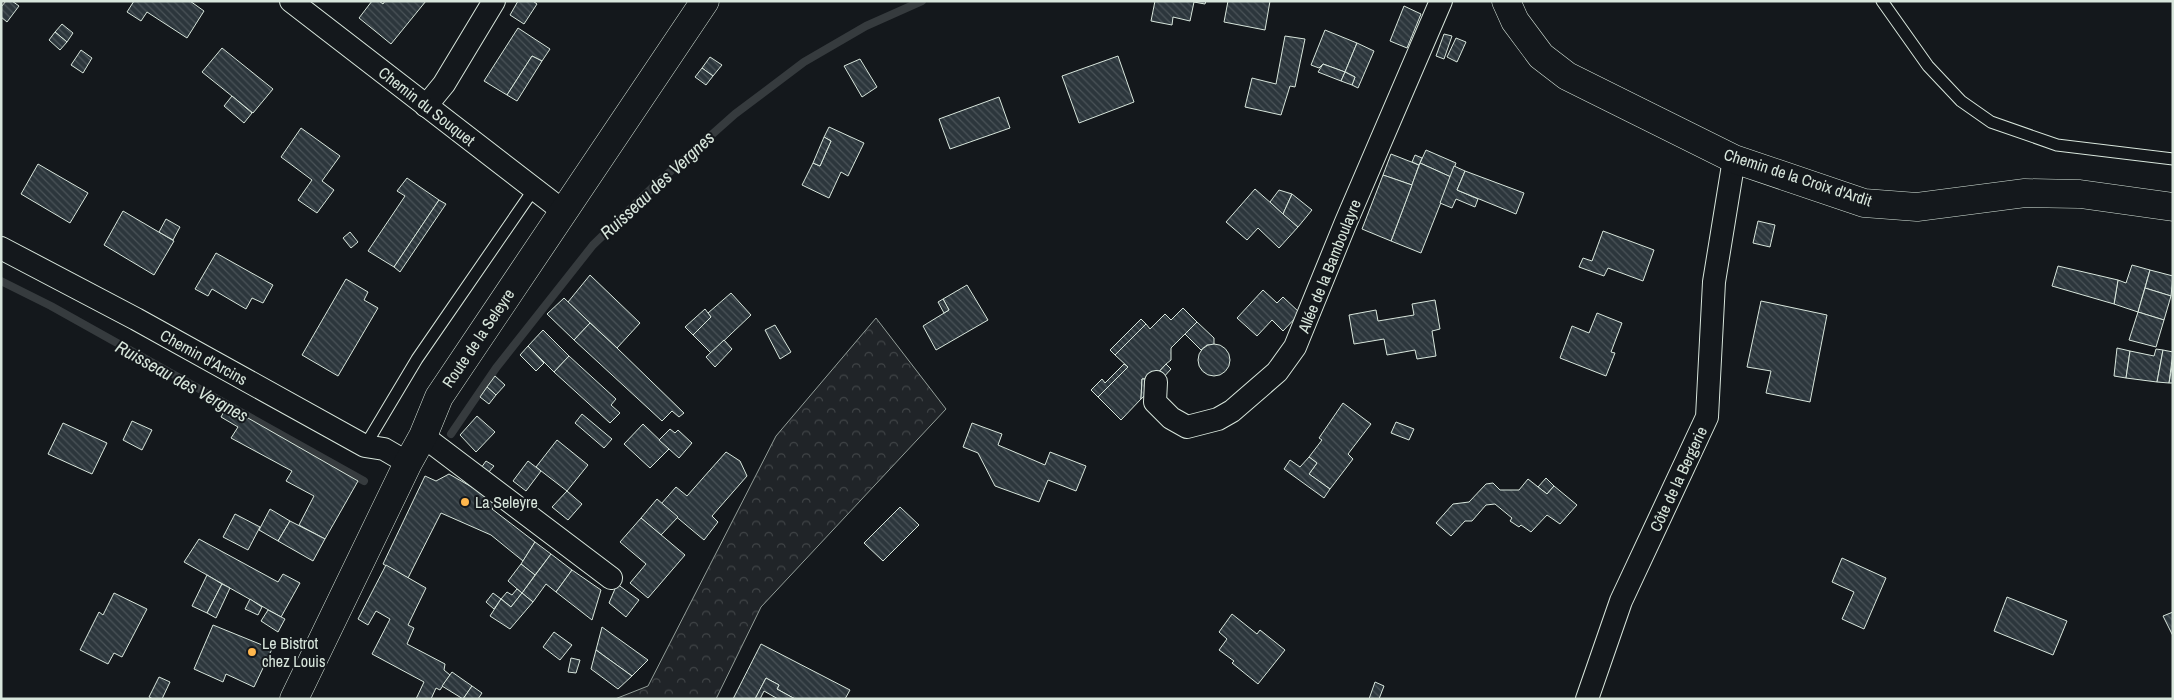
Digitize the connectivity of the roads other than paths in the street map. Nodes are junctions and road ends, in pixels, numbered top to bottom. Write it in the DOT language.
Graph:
graph roads {
  1 [pos="291,1"];
  2 [pos="494,1"];
  3 [pos="705,1"];
  4 [pos="1442,1"];
  5 [pos="1506,1"];
  6 [pos="1882,1"];
  7 [pos="426,106"];
  8 [pos="1734,159"];
  9 [pos="2173,159"];
  10 [pos="534,189"];
  11 [pos="2173,206"];
  12 [pos="563,211"];
  13 [pos="1,248"];
  14 [pos="1156,382"];
  15 [pos="423,436"];
  16 [pos="364,446"];
  17 [pos="408,463"];
  18 [pos="611,578"];
  19 [pos="294,699"];
  20 [pos="1588,699"];
  1 -- 7 [label="street, Chemin du Souquet"];
  2 -- 7 [label="street"];
  3 -- 12 [label="street, Route de la Seleyre"];
  4 -- 14 [label="street, Allée de la Bamboulayre"];
  5 -- 8 [label="street, Chemin de la Croix d'Ardit"];
  6 -- 9 [label="lane"];
  7 -- 10 [label="street, Chemin du Souquet"];
  8 -- 11 [label="street, Chemin de la Croix d'Ardit"];
  8 -- 20 [label="street, Côte de la Bergerie"];
  10 -- 12 [label="street, Chemin du Souquet"];
  10 -- 16 [label="lane"];
  12 -- 15 [label="street, Route de la Seleyre"];
  13 -- 16 [label="street, Chemin d'Arcins"];
  15 -- 17 [label="street, Route de la Seleyre"];
  15 -- 18 [label="street"];
  16 -- 17 [label="street, Chemin d'Arcins"];
  17 -- 19 [label="street, Route de la Seleyre"];
}
